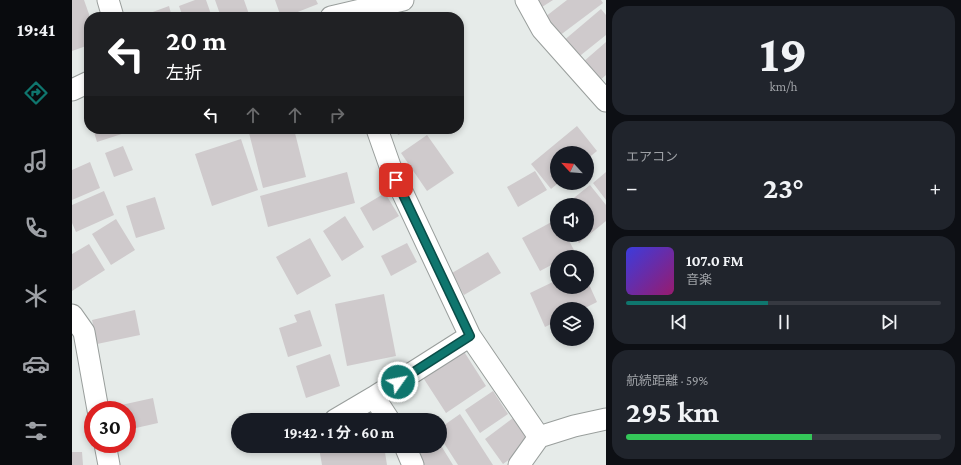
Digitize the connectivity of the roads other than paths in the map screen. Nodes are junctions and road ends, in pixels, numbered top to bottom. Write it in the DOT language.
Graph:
graph roads {
  1 [pos="108,0"];
  2 [pos="403,0"];
  3 [pos="526,0"];
  4 [pos="112,12"];
  5 [pos="336,12"];
  6 [pos="84,84"];
  7 [pos="72,90"];
  8 [pos="606,101"];
  9 [pos="379,134"];
  10 [pos="72,316"];
  11 [pos="470,336"];
  12 [pos="374,397"];
  13 [pos="96,401"];
  14 [pos="347,413"];
  15 [pos="384,413"];
  16 [pos="606,419"];
  17 [pos="539,437"];
  18 [pos="106,453"];
  19 [pos="408,453"];
  20 [pos="108,465"];
  21 [pos="413,465"];
  22 [pos="519,465"];
  1 -- 4 [label="street"];
  2 -- 5 [label="street"];
  3 -- 8 [label="street"];
  6 -- 7 [label="street"];
  9 -- 11 [label="street"];
  10 -- 13 [label="street"];
  11 -- 12 [label="street"];
  11 -- 17 [label="street"];
  12 -- 14 [label="street"];
  12 -- 15 [label="street"];
  16 -- 17 [label="street"];
  17 -- 22 [label="street"];
  18 -- 20 [label="street"];
  19 -- 21 [label="street"];
}
